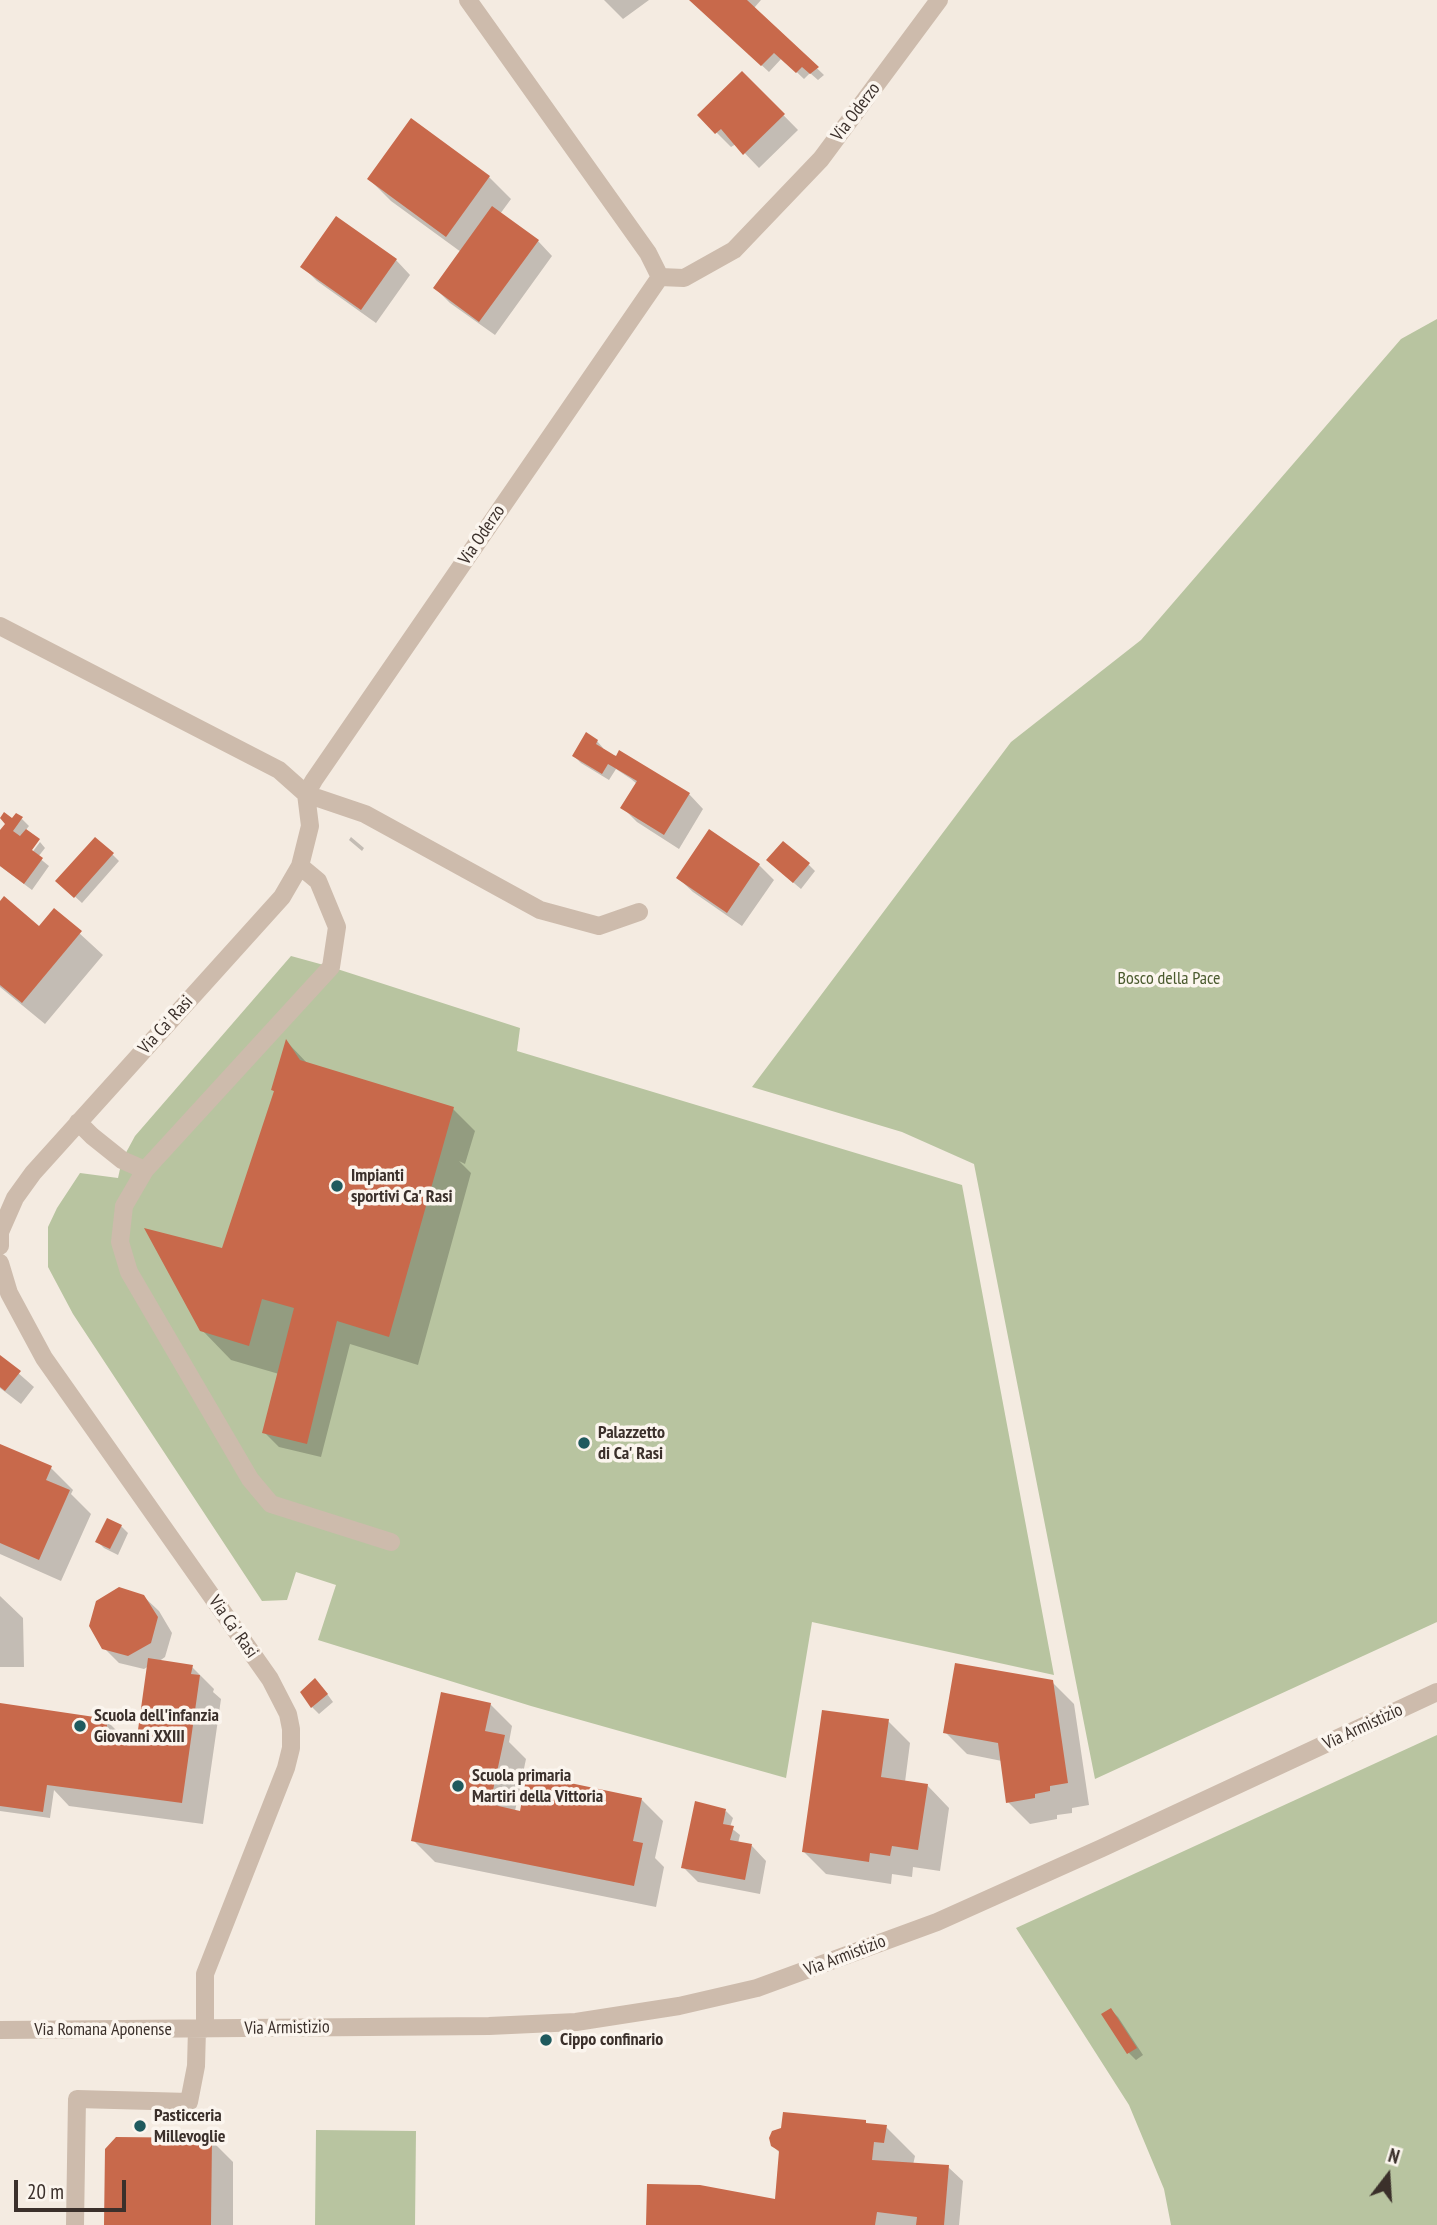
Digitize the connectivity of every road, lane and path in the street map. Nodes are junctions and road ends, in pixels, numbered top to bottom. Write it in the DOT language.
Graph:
graph roads {
  1 [pos="468,0"];
  2 [pos="939,0"];
  3 [pos="660,277"];
  4 [pos="0,626"];
  5 [pos="306,794"];
  6 [pos="300,866"];
  7 [pos="639,912"];
  8 [pos="78,1122"];
  9 [pos="145,1170"];
  10 [pos="0,1246"];
  11 [pos="0,1263"];
  12 [pos="391,1542"];
  13 [pos="1437,1692"];
  14 [pos="201,2029"];
  15 [pos="0,2031"];
  16 [pos="75,2225"];
  1 -- 3 [label="street"];
  2 -- 3 [label="street, Via Oderzo"];
  3 -- 5 [label="street, Via Oderzo"];
  4 -- 5 [label="street"];
  5 -- 6 [label="street, Via Ca' Rasi"];
  5 -- 7 [label="street"];
  6 -- 8 [label="street, Via Ca' Rasi"];
  6 -- 9 [label="street"];
  8 -- 9 [label="street"];
  8 -- 10 [label="street, Via Ca' Rasi"];
  9 -- 12 [label="street"];
  11 -- 14 [label="street, Via Ca' Rasi"];
  13 -- 14 [label="street, Via Armistizio"];
  14 -- 15 [label="street, Via Romana Aponense"];
  14 -- 16 [label="street, Via Ca' Rasi"];
}
